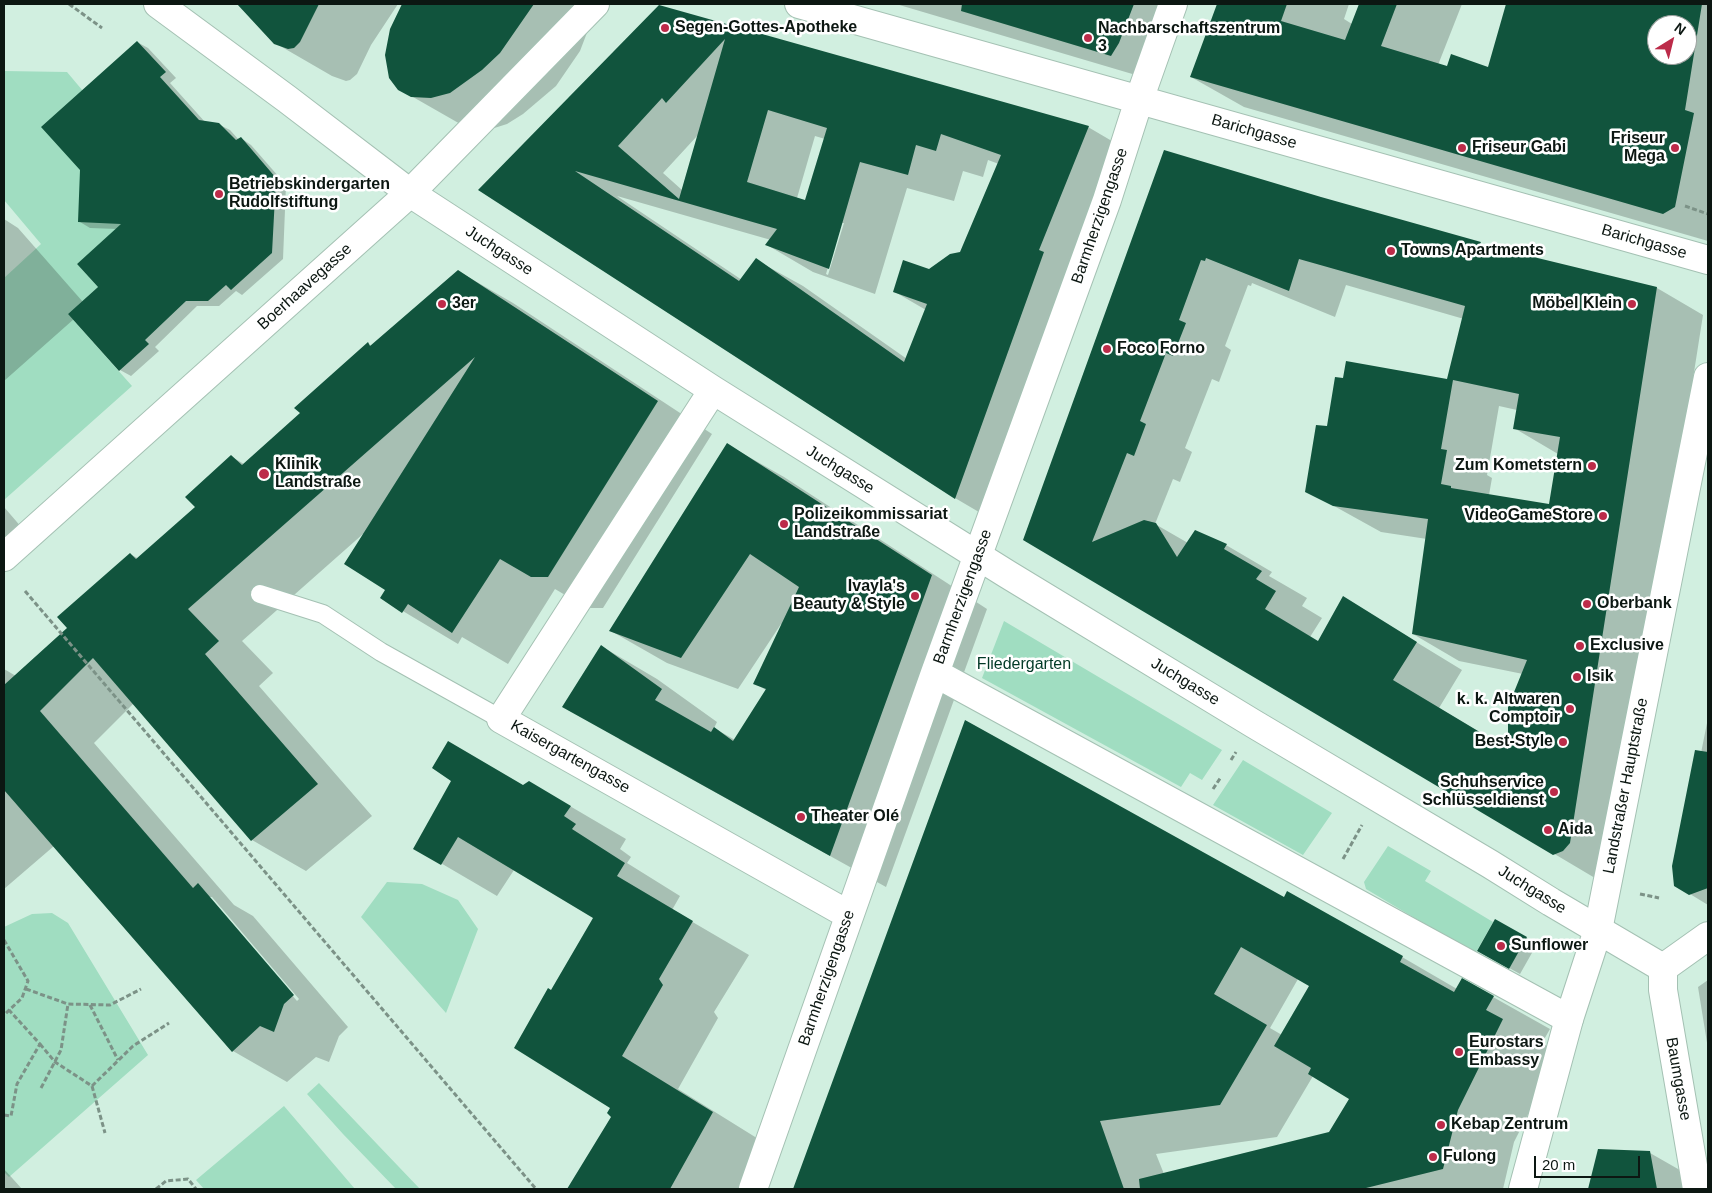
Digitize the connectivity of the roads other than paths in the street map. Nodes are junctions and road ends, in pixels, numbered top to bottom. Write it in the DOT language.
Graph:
graph roads {
  1 [pos="158,4"];
  2 [pos="594,4"];
  3 [pos="799,4"];
  4 [pos="1173,4"];
  5 [pos="1139,100"];
  6 [pos="410,193"];
  7 [pos="1708,260"];
  8 [pos="1708,377"];
  9 [pos="714,390"];
  10 [pos="4,557"];
  11 [pos="979,557"];
  12 [pos="260,594"];
  13 [pos="935,673"];
  14 [pos="501,719"];
  15 [pos="849,914"];
  16 [pos="1598,930"];
  17 [pos="1708,936"];
  18 [pos="1663,968"];
  19 [pos="1569,1020"];
  20 [pos="753,1189"];
  21 [pos="1523,1189"];
  22 [pos="1698,1189"];
  1 -- 6 [label="street, Juchgasse"];
  2 -- 6 [label="street, Boerhaavegasse"];
  3 -- 5 [label="street, Barichgasse"];
  4 -- 5 [label="street, Barmherzigengasse"];
  5 -- 7 [label="street, Barichgasse"];
  5 -- 11 [label="street, Barmherzigengasse"];
  6 -- 9 [label="street, Juchgasse"];
  6 -- 10 [label="street, Boerhaavegasse"];
  8 -- 16 [label="street, Landstraßer Hauptstraße"];
  9 -- 11 [label="street, Juchgasse"];
  9 -- 14 [label="street, Kaisergartengasse"];
  11 -- 13 [label="street, Barmherzigengasse"];
  11 -- 16 [label="street, Juchgasse"];
  12 -- 14 [label="lane"];
  13 -- 15 [label="street, Barmherzigengasse"];
  13 -- 19 [label="street"];
  14 -- 15 [label="street, Kaisergartengasse"];
  15 -- 20 [label="street, Barmherzigengasse"];
  16 -- 18 [label="street, Juchgasse"];
  16 -- 19 [label="street, Landstraßer Hauptstraße"];
  17 -- 18 [label="street"];
  18 -- 22 [label="street, Baumgasse"];
  19 -- 21 [label="street, Landstraßer Hauptstraße"];
}
